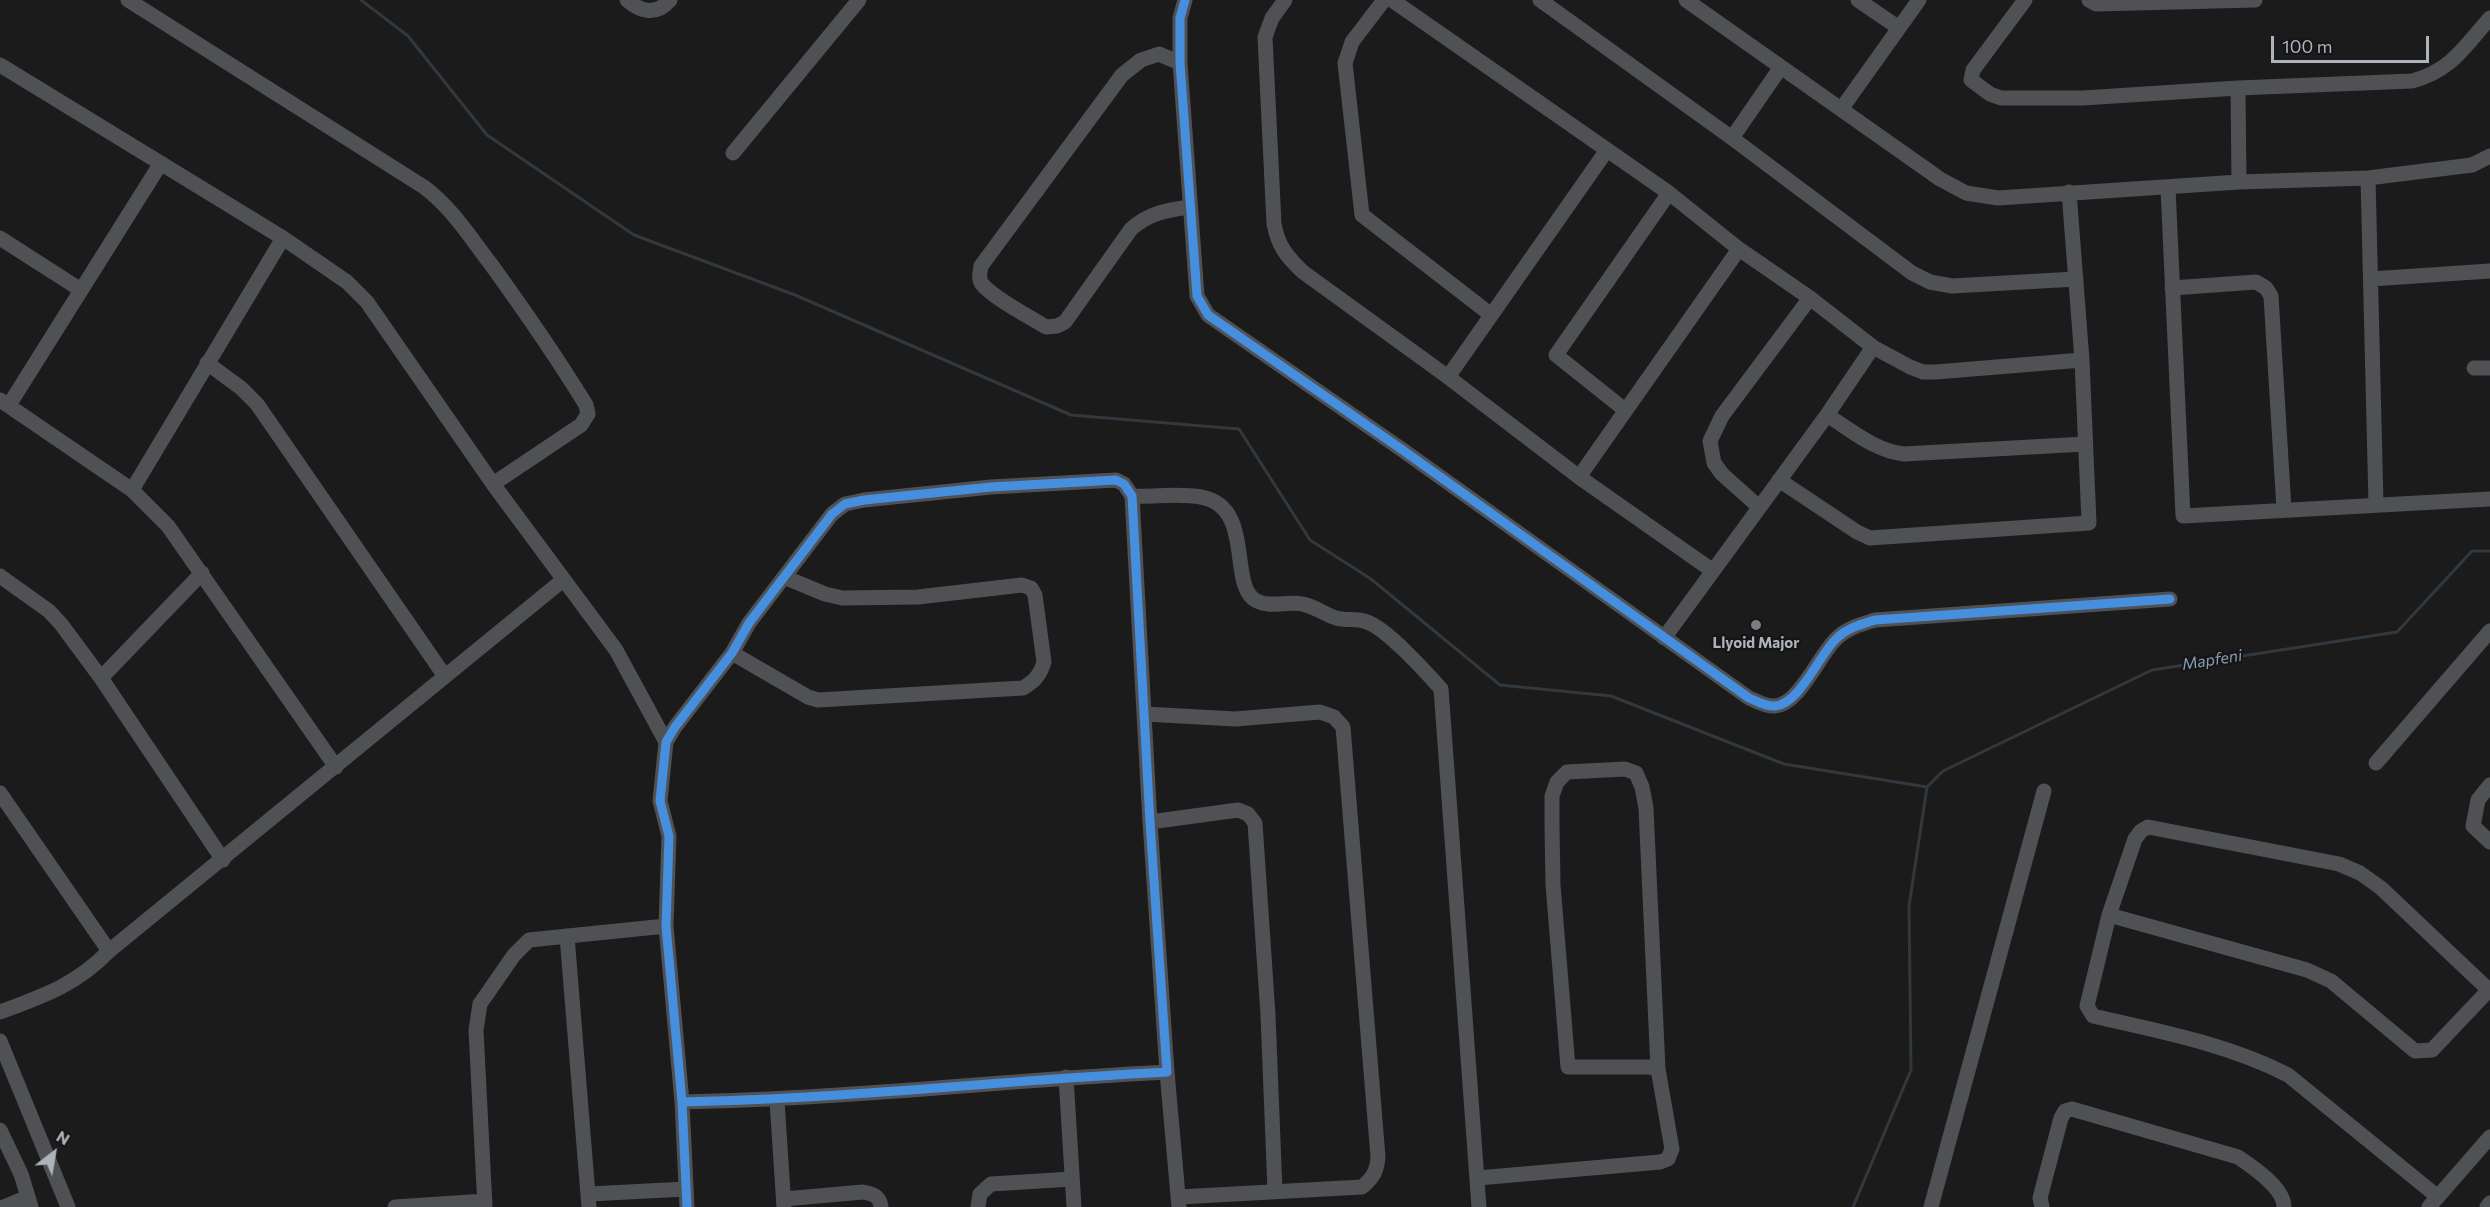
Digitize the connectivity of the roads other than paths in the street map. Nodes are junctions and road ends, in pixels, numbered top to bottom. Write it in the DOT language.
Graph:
graph roads {
  1 [pos="128,0"];
  2 [pos="627,0"];
  3 [pos="670,0"];
  4 [pos="859,0"];
  5 [pos="1185,0"];
  6 [pos="1285,0"];
  7 [pos="1384,0"];
  8 [pos="1392,0"];
  9 [pos="1540,0"];
  10 [pos="1858,0"];
  11 [pos="1918,0"];
  12 [pos="2025,0"];
  13 [pos="2089,0"];
  14 [pos="2255,0"];
  15 [pos="2207,1"];
  16 [pos="1692,2"];
  17 [pos="2490,18"];
  18 [pos="1899,28"];
  19 [pos="1180,63"];
  20 [pos="0,65"];
  21 [pos="1781,67"];
  22 [pos="2238,88"];
  23 [pos="1842,108"];
  24 [pos="1732,138"];
  25 [pos="1607,150"];
  26 [pos="733,153"];
  27 [pos="2490,156"];
  28 [pos="161,163"];
  29 [pos="2368,178"];
  30 [pos="2239,182"];
  31 [pos="2168,188"];
  32 [pos="2069,192"];
  33 [pos="1669,193"];
  34 [pos="1190,207"];
  35 [pos="0,238"];
  36 [pos="284,238"];
  37 [pos="1739,249"];
  38 [pos="2490,271"];
  39 [pos="2076,279"];
  40 [pos="2371,279"];
  41 [pos="2172,288"];
  42 [pos="81,290"];
  43 [pos="1810,298"];
  44 [pos="1490,314"];
  45 [pos="1873,347"];
  46 [pos="2082,360"];
  47 [pos="207,363"];
  48 [pos="2474,368"];
  49 [pos="2490,368"];
  50 [pos="1448,377"];
  51 [pos="4,402"];
  52 [pos="1625,410"];
  53 [pos="1827,416"];
  54 [pos="2085,444"];
  55 [pos="1579,477"];
  56 [pos="1779,480"];
  57 [pos="493,484"];
  58 [pos="132,490"];
  59 [pos="1132,496"];
  60 [pos="2490,500"];
  61 [pos="2376,504"];
  62 [pos="1759,507"];
  63 [pos="2284,509"];
  64 [pos="1713,571"];
  65 [pos="202,573"];
  66 [pos="0,576"];
  67 [pos="784,577"];
  68 [pos="563,580"];
  69 [pos="2170,599"];
  70 [pos="2490,631"];
  71 [pos="1664,638"];
  72 [pos="732,652"];
  73 [pos="444,675"];
  74 [pos="101,678"];
  75 [pos="1145,714"];
  76 [pos="666,742"];
  77 [pos="2376,763"];
  78 [pos="336,767"];
  79 [pos="2490,785"];
  80 [pos="2044,791"];
  81 [pos="0,793"];
  82 [pos="1150,822"];
  83 [pos="2490,842"];
  84 [pos="224,860"];
  85 [pos="2109,915"];
  86 [pos="666,926"];
  87 [pos="567,936"];
  88 [pos="109,951"];
  89 [pos="2489,990"];
  90 [pos="0,1012"];
  91 [pos="0,1041"];
  92 [pos="1658,1069"];
  93 [pos="1167,1072"];
  94 [pos="1066,1077"];
  95 [pos="777,1101"];
  96 [pos="682,1102"];
  97 [pos="0,1130"];
  98 [pos="2490,1137"];
  99 [pos="1072,1179"];
  100 [pos="1478,1179"];
  101 [pos="686,1189"];
  102 [pos="1275,1191"];
  103 [pos="589,1201"];
  104 [pos="29,1202"];
  105 [pos="1179,1202"];
  106 [pos="2433,1202"];
  107 [pos="784,1203"];
  108 [pos="2490,1203"];
  109 [pos="485,1204"];
  110 [pos="4,1207"];
  111 [pos="68,1207"];
  112 [pos="395,1207"];
  113 [pos="687,1207"];
  114 [pos="880,1207"];
  115 [pos="978,1207"];
  116 [pos="1074,1207"];
  117 [pos="1479,1207"];
  118 [pos="1931,1207"];
  119 [pos="2042,1207"];
  120 [pos="2284,1207"];
  121 [pos="2487,1207"];
  1 -- 57 [label="street"];
  2 -- 3 [label="street"];
  4 -- 26 [label="street"];
  5 -- 19 [label="street"];
  6 -- 50 [label="street"];
  7 -- 44 [label="street"];
  8 -- 25 [label="street"];
  9 -- 24 [label="street"];
  10 -- 18 [label="street"];
  11 -- 18 [label="street"];
  12 -- 22 [label="street"];
  13 -- 15 [label="street"];
  14 -- 15 [label="street"];
  16 -- 21 [label="street"];
  17 -- 22 [label="street"];
  18 -- 23 [label="street"];
  19 -- 34 [label="street"];
  19 -- 34 [label="street"];
  20 -- 28 [label="street"];
  21 -- 23 [label="street"];
  21 -- 24 [label="street"];
  22 -- 30 [label="street"];
  23 -- 32 [label="street"];
  24 -- 39 [label="street"];
  25 -- 33 [label="street"];
  25 -- 44 [label="street"];
  27 -- 29 [label="street"];
  28 -- 36 [label="street"];
  28 -- 42 [label="street"];
  29 -- 30 [label="street"];
  29 -- 40 [label="street"];
  30 -- 31 [label="street"];
  31 -- 32 [label="street"];
  31 -- 41 [label="street"];
  32 -- 39 [label="street"];
  33 -- 37 [label="street"];
  33 -- 52 [label="street"];
  34 -- 71 [label="street"];
  35 -- 42 [label="street"];
  36 -- 47 [label="street"];
  36 -- 57 [label="street"];
  37 -- 43 [label="street"];
  37 -- 52 [label="street"];
  38 -- 40 [label="street"];
  39 -- 46 [label="street"];
  40 -- 61 [label="street"];
  41 -- 63 [label="street"];
  41 -- 63 [label="street"];
  42 -- 51 [label="street"];
  43 -- 45 [label="street"];
  43 -- 62 [label="street"];
  44 -- 50 [label="street"];
  45 -- 46 [label="street"];
  45 -- 53 [label="street"];
  46 -- 54 [label="street"];
  47 -- 58 [label="street"];
  47 -- 73 [label="street"];
  48 -- 49 [label="street"];
  50 -- 55 [label="street"];
  51 -- 58 [label="street"];
  52 -- 55 [label="street"];
  53 -- 54 [label="street"];
  53 -- 56 [label="street"];
  54 -- 56 [label="street"];
  55 -- 64 [label="street"];
  56 -- 62 [label="street"];
  57 -- 68 [label="street"];
  58 -- 65 [label="street"];
  59 -- 67 [label="street"];
  59 -- 75 [label="street"];
  59 -- 100 [label="street"];
  60 -- 61 [label="street"];
  61 -- 63 [label="street"];
  62 -- 64 [label="street"];
  64 -- 71 [label="street"];
  65 -- 74 [label="street"];
  65 -- 78 [label="street"];
  66 -- 74 [label="street"];
  67 -- 72 [label="street"];
  67 -- 72 [label="street"];
  68 -- 73 [label="street"];
  68 -- 76 [label="street"];
  69 -- 71 [label="street"];
  70 -- 77 [label="street"];
  72 -- 76 [label="street"];
  73 -- 78 [label="street"];
  74 -- 84 [label="street"];
  75 -- 82 [label="street"];
  75 -- 102 [label="street"];
  76 -- 86 [label="street"];
  78 -- 84 [label="street"];
  79 -- 83 [label="street"];
  80 -- 118 [label="street"];
  81 -- 88 [label="street"];
  82 -- 93 [label="street"];
  82 -- 102 [label="street"];
  84 -- 88 [label="street"];
  85 -- 89 [label="street"];
  85 -- 89 [label="street"];
  85 -- 106 [label="street"];
  86 -- 87 [label="street"];
  86 -- 96 [label="street"];
  87 -- 103 [label="street"];
  87 -- 109 [label="street"];
  88 -- 90 [label="street"];
  91 -- 111 [label="street"];
  92 -- 92 [label="street"];
  92 -- 100 [label="street"];
  93 -- 94 [label="street"];
  93 -- 105 [label="street"];
  94 -- 95 [label="street"];
  94 -- 99 [label="street"];
  95 -- 96 [label="street"];
  95 -- 107 [label="street"];
  96 -- 101 [label="street"];
  97 -- 104 [label="street"];
  98 -- 106 [label="street"];
  99 -- 115 [label="street"];
  99 -- 116 [label="street"];
  100 -- 117 [label="street"];
  101 -- 103 [label="street"];
  101 -- 113 [label="street"];
  102 -- 105 [label="street"];
  104 -- 110 [label="street"];
  107 -- 114 [label="street"];
  108 -- 121 [label="street"];
  109 -- 112 [label="street"];
  119 -- 120 [label="street"];
}
